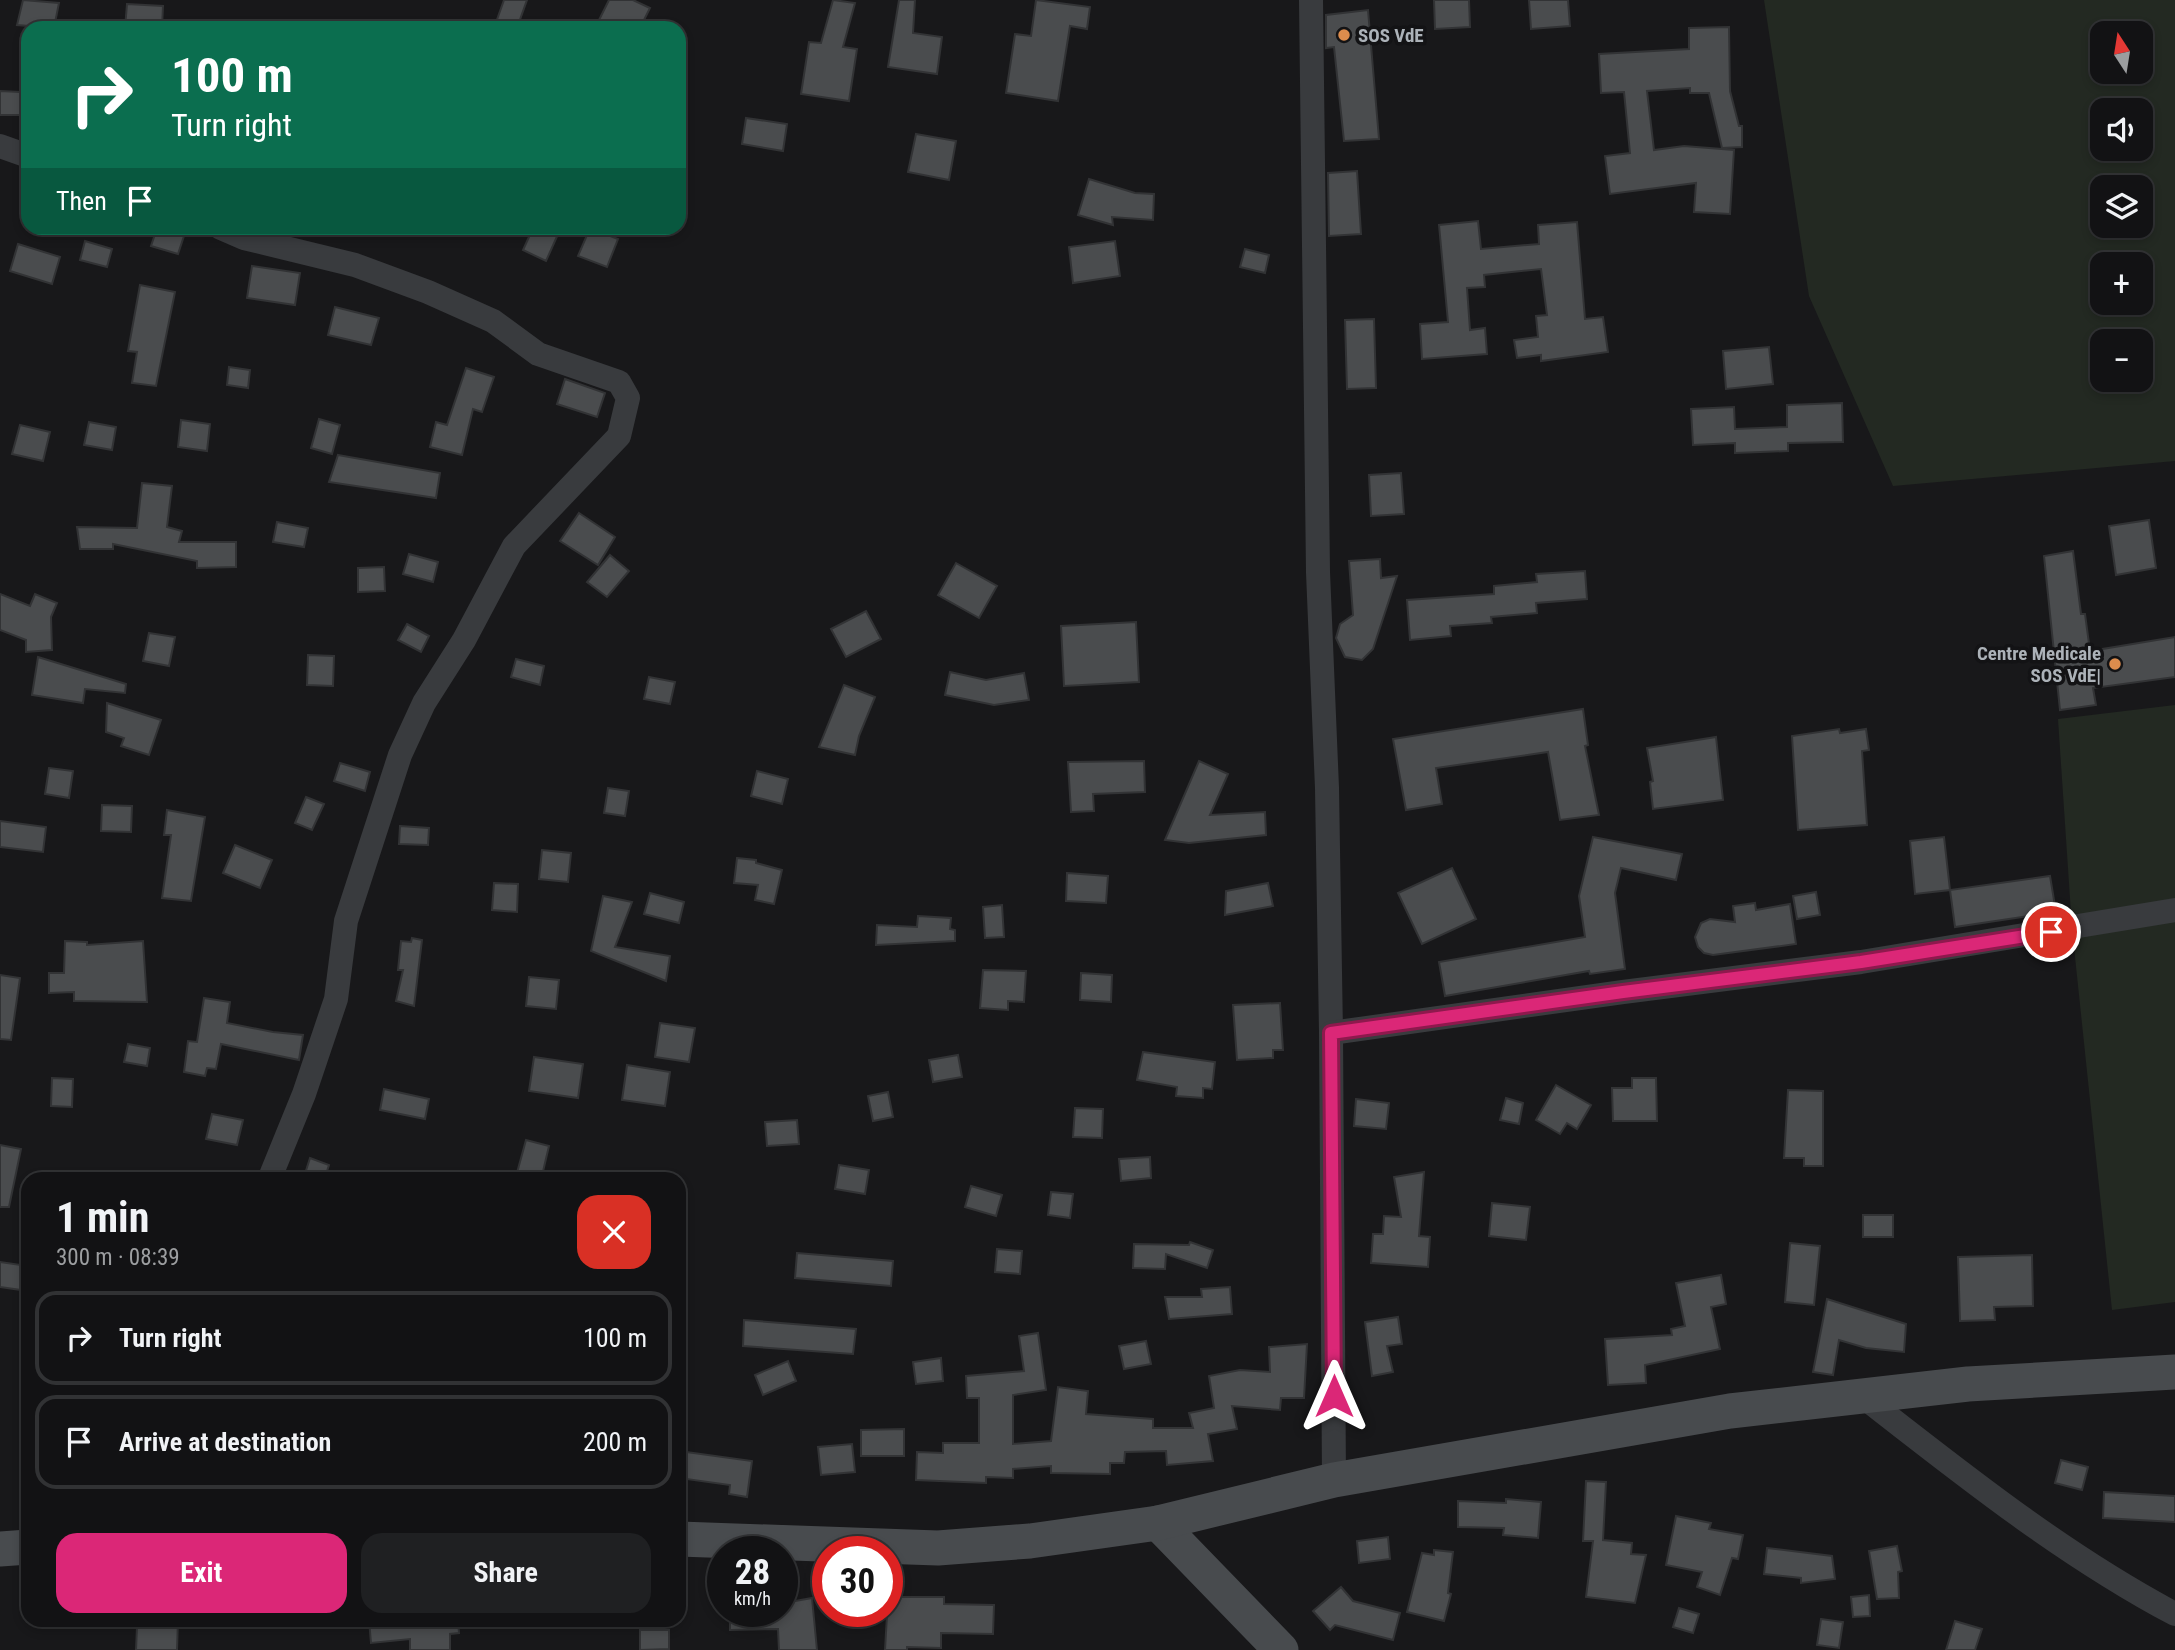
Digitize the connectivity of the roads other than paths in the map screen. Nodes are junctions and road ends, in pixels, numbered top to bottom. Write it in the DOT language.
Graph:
graph roads {
  1 [pos="1311,0"];
  2 [pos="0,146"];
  3 [pos="21,154"];
  4 [pos="237,235"];
  5 [pos="2175,910"];
  6 [pos="1331,1033"];
  7 [pos="273,1172"];
  8 [pos="2175,1372"];
  9 [pos="1860,1395"];
  10 [pos="1334,1480"];
  11 [pos="1158,1523"];
  12 [pos="686,1539"];
  13 [pos="21,1548"];
  14 [pos="0,1549"];
  15 [pos="2175,1614"];
  16 [pos="1281,1650"];
  1 -- 6 [label="street"];
  2 -- 3 [label="street"];
  4 -- 7 [label="street"];
  5 -- 6 [label="street"];
  6 -- 10 [label="street"];
  8 -- 9 [label="main road"];
  9 -- 10 [label="main road"];
  9 -- 15 [label="street"];
  10 -- 11 [label="main road"];
  11 -- 12 [label="main road"];
  11 -- 16 [label="main road"];
  13 -- 14 [label="main road"];
}
